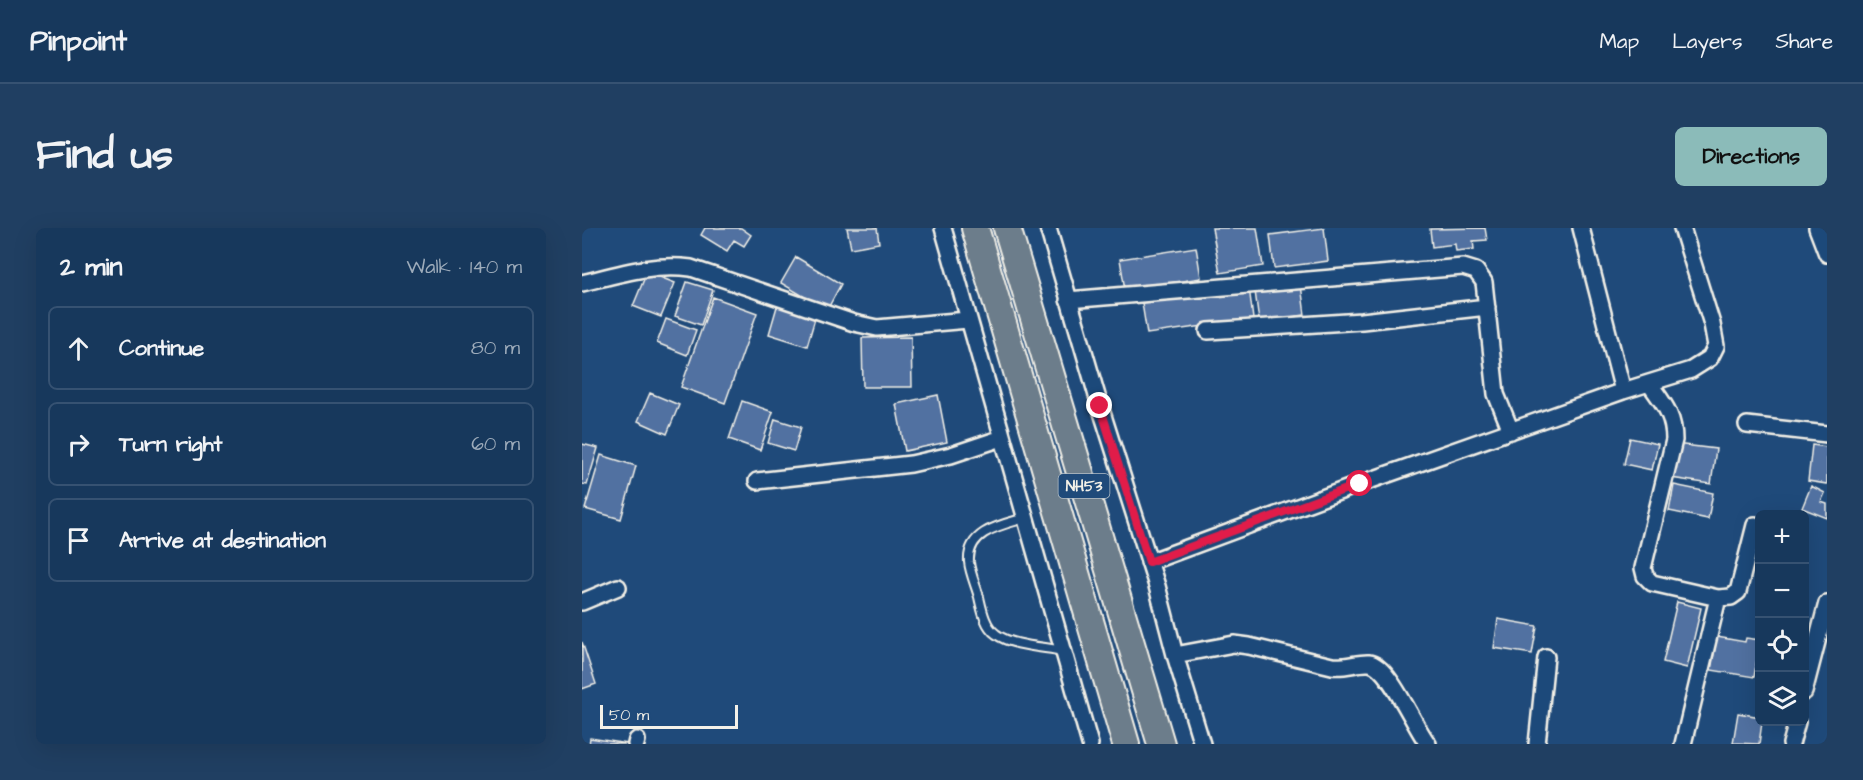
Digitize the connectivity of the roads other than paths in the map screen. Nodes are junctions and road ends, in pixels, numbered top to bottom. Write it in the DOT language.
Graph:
graph roads {
  1 [pos="943,228"];
  2 [pos="975,228"];
  3 [pos="1007,228"];
  4 [pos="1048,228"];
  5 [pos="1581,228"];
  6 [pos="1682,228"];
  7 [pos="1817,228"];
  8 [pos="1827,254"];
  9 [pos="582,283"];
  10 [pos="1068,300"];
  11 [pos="1487,307"];
  12 [pos="968,321"];
  13 [pos="1208,332"];
  14 [pos="1649,383"];
  15 [pos="1623,391"];
  16 [pos="1747,425"];
  17 [pos="1511,431"];
  18 [pos="1827,434"];
  19 [pos="1002,438"];
  20 [pos="757,481"];
  21 [pos="1025,518"];
  22 [pos="1755,525"];
  23 [pos="1149,562"];
  24 [pos="618,587"];
  25 [pos="1718,598"];
  26 [pos="582,602"];
  27 [pos="1827,603"];
  28 [pos="1063,651"];
  29 [pos="1175,655"];
  30 [pos="1546,657"];
  31 [pos="1809,673"];
  32 [pos="1796,726"];
  33 [pos="1090,744"];
  34 [pos="1126,744"];
  35 [pos="1161,744"];
  36 [pos="1202,744"];
  37 [pos="1428,744"];
  38 [pos="1537,744"];
  39 [pos="1683,744"];
  40 [pos="1791,744"];
  1 -- 12 [label="street"];
  2 -- 34 [label="highway, NH53"];
  3 -- 35 [label="highway, NH53"];
  4 -- 10 [label="street"];
  5 -- 15 [label="street"];
  6 -- 14 [label="street"];
  7 -- 8 [label="street"];
  9 -- 12 [label="street"];
  10 -- 11 [label="street"];
  10 -- 23 [label="street"];
  11 -- 13 [label="street"];
  11 -- 17 [label="street"];
  12 -- 19 [label="street"];
  14 -- 15 [label="street"];
  14 -- 25 [label="street"];
  15 -- 17 [label="street"];
  16 -- 18 [label="street"];
  17 -- 23 [label="street"];
  19 -- 20 [label="street"];
  19 -- 21 [label="street"];
  21 -- 28 [label="street"];
  21 -- 28 [label="lane"];
  22 -- 25 [label="street"];
  23 -- 29 [label="street"];
  24 -- 26 [label="street"];
  25 -- 39 [label="street"];
  27 -- 31 [label="street"];
  28 -- 33 [label="street"];
  29 -- 36 [label="street"];
  29 -- 37 [label="street"];
  30 -- 38 [label="street"];
  32 -- 40 [label="street"];
}
